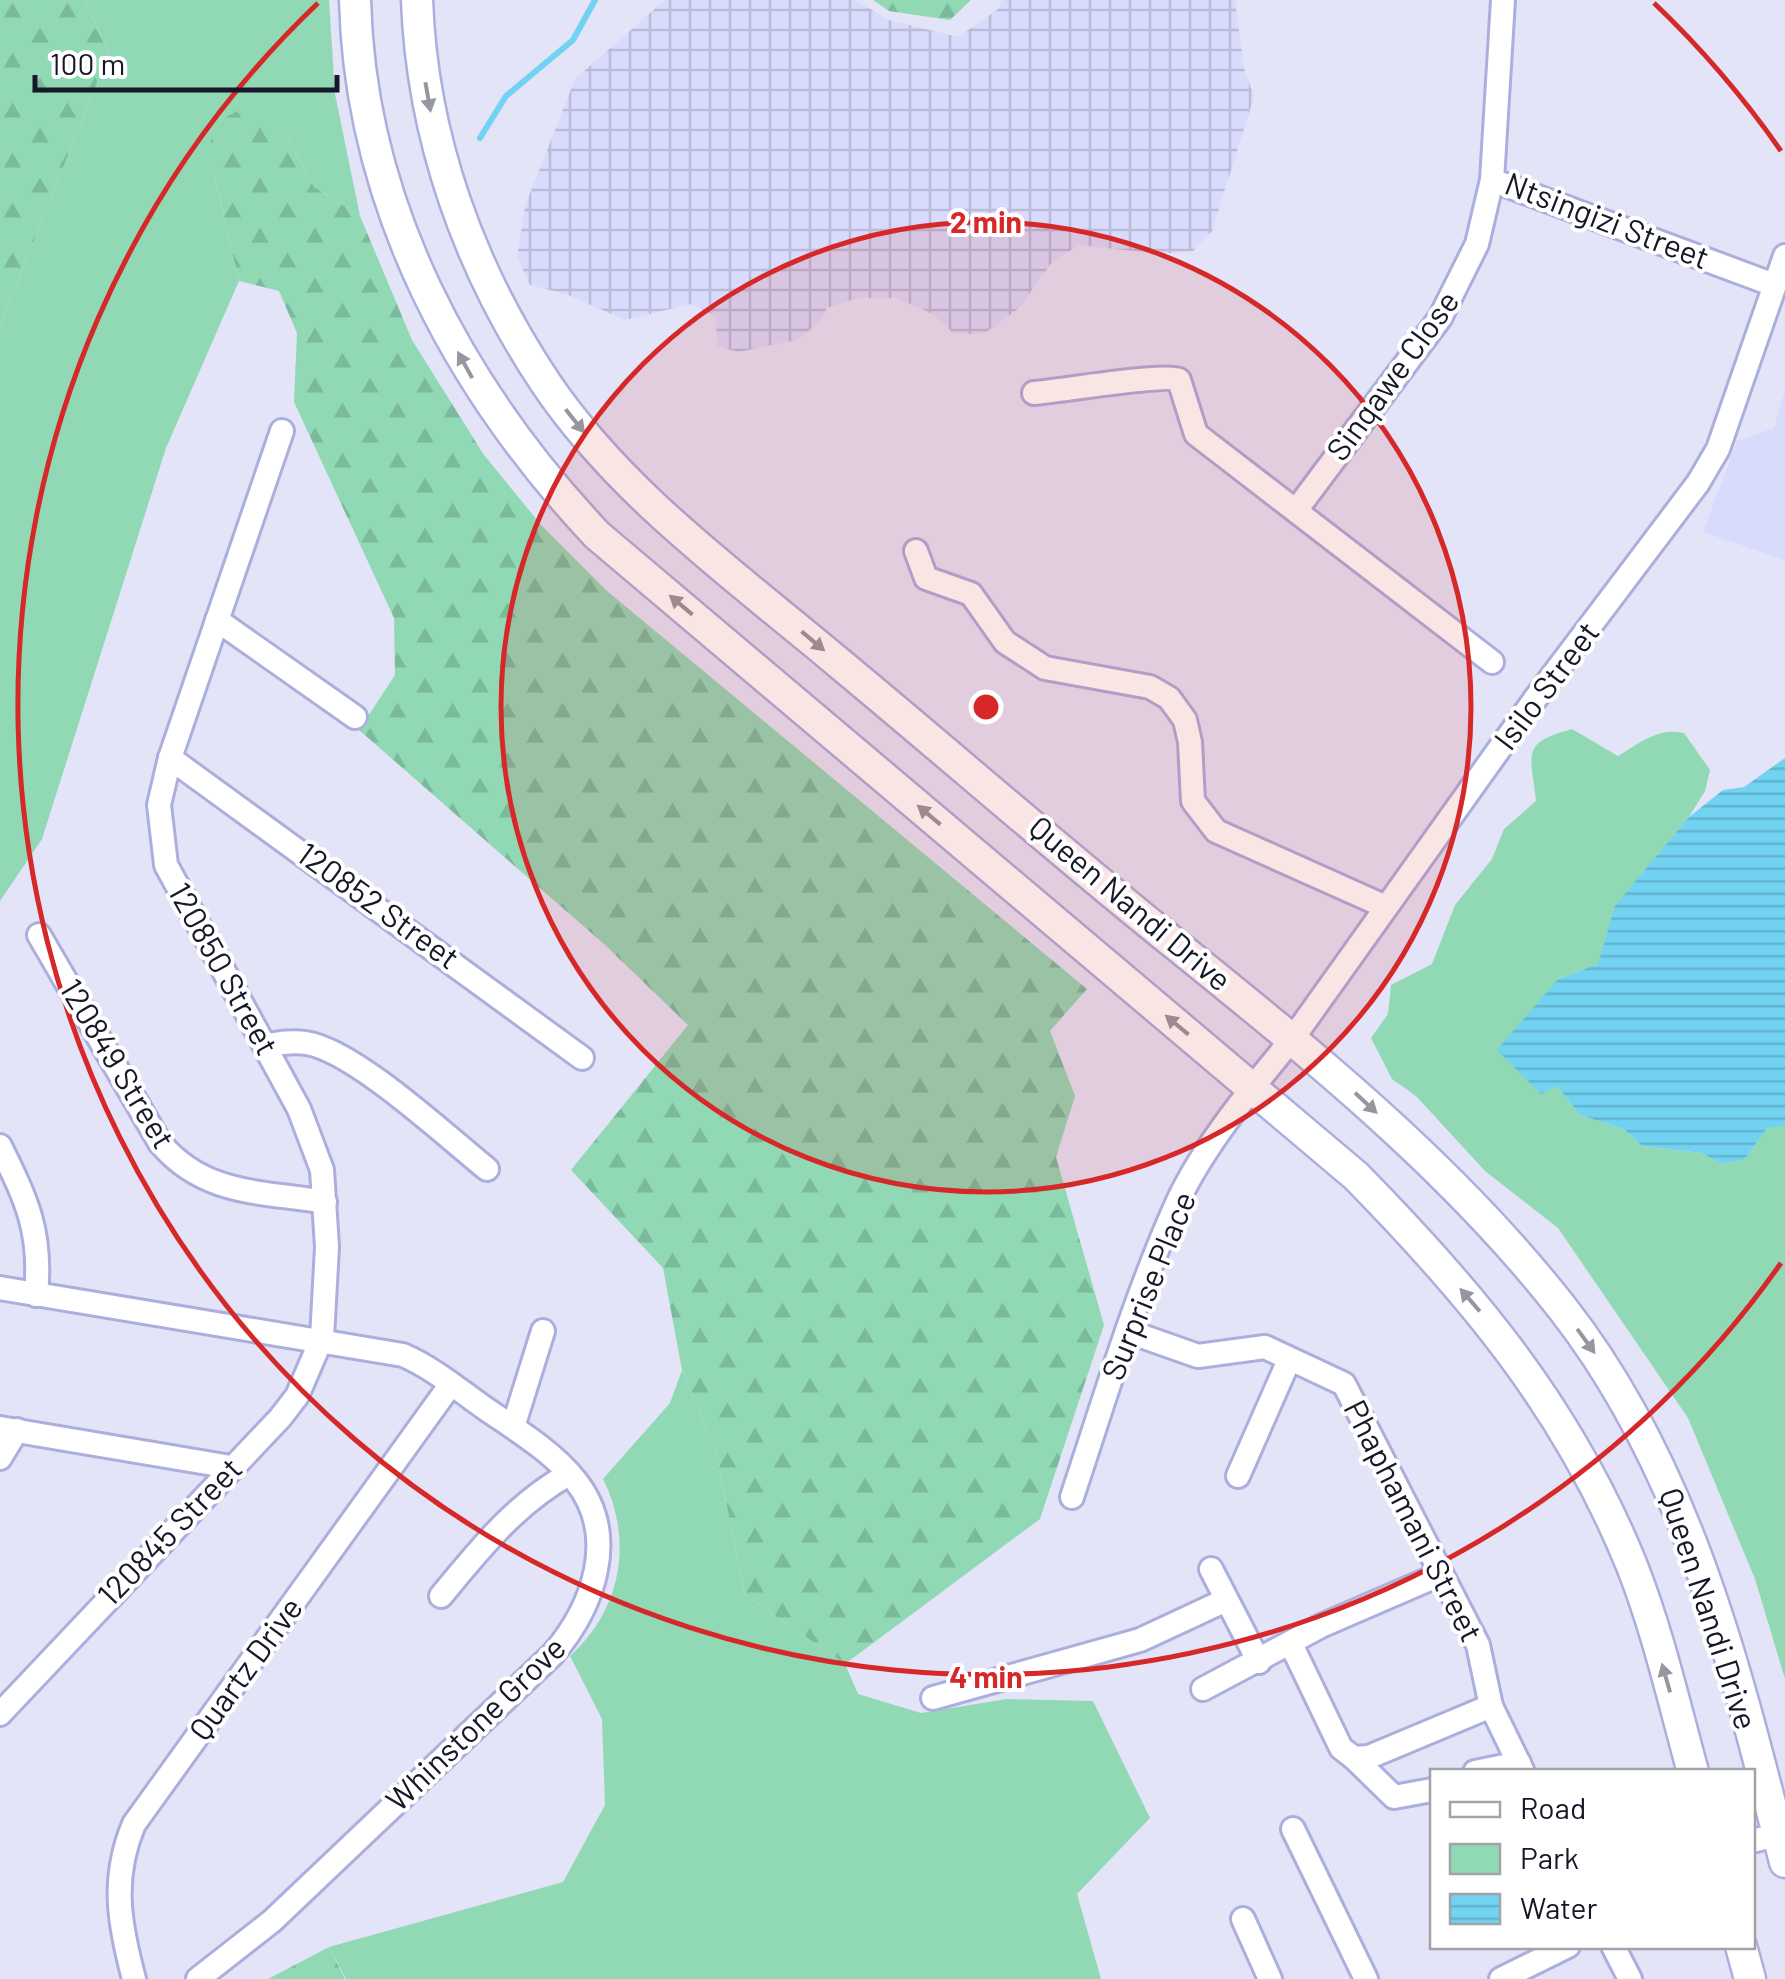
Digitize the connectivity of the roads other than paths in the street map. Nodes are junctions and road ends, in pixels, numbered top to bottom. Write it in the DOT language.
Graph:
graph roads {
  1 [pos="355,0"];
  2 [pos="418,0"];
  3 [pos="1502,0"];
  4 [pos="1492,180"];
  5 [pos="1785,256"];
  6 [pos="1774,285"];
  7 [pos="1034,393"];
  8 [pos="282,431"];
  9 [pos="1297,509"];
  10 [pos="916,551"];
  11 [pos="217,620"];
  12 [pos="1492,662"];
  13 [pos="355,718"];
  14 [pos="170,758"];
  15 [pos="1386,908"];
  16 [pos="40,934"];
  17 [pos="1294,1038"];
  18 [pos="267,1045"];
  19 [pos="582,1058"];
  20 [pos="1252,1086"];
  21 [pos="0,1146"];
  22 [pos="487,1169"];
  23 [pos="325,1202"];
  24 [pos="0,1288"];
  25 [pos="36,1295"];
  26 [pos="543,1330"];
  27 [pos="1127,1331"];
  28 [pos="322,1338"];
  29 [pos="1289,1360"];
  30 [pos="451,1384"];
  31 [pos="512,1427"];
  32 [pos="9,1429"];
  33 [pos="0,1458"];
  34 [pos="231,1468"];
  35 [pos="569,1474"];
  36 [pos="1238,1476"];
  37 [pos="1072,1497"];
  38 [pos="1211,1569"];
  39 [pos="1439,1575"];
  40 [pos="441,1596"];
  41 [pos="1226,1600"];
  42 [pos="1291,1644"];
  43 [pos="1259,1662"];
  44 [pos="1204,1688"];
  45 [pos="933,1698"];
  46 [pos="1491,1706"];
  47 [pos="0,1714"];
  48 [pos="1354,1758"];
  49 [pos="1521,1767"];
  50 [pos="1692,1769"];
  51 [pos="1430,1790"];
  52 [pos="1293,1829"];
  53 [pos="1775,1843"];
  54 [pos="1243,1919"];
  55 [pos="1562,1949"];
  56 [pos="1615,1949"];
  57 [pos="1742,1949"];
  58 [pos="134,1979"];
  59 [pos="198,1979"];
  60 [pos="1270,1979"];
  61 [pos="1366,1979"];
  62 [pos="1500,1979"];
  63 [pos="1630,1979"];
  64 [pos="1750,1979"];
  20 -- 1 [label="main road, Queen Nandi Drive, one-way"];
  2 -- 17 [label="main road, Queen Nandi Drive, one-way"];
  3 -- 4 [label="street, Ntsingizi Street"];
  4 -- 6 [label="street, Ntsingizi Street"];
  4 -- 9 [label="street, Sinqawe Close"];
  5 -- 6 [label="street, Isilo Street"];
  6 -- 15 [label="street, Isilo Street"];
  7 -- 9 [label="street"];
  8 -- 11 [label="street, 120850 Street"];
  9 -- 12 [label="street"];
  10 -- 15 [label="street"];
  11 -- 13 [label="street"];
  11 -- 14 [label="street, 120850 Street"];
  14 -- 18 [label="street, 120850 Street"];
  14 -- 19 [label="street, 120852 Street"];
  15 -- 17 [label="street, Isilo Street"];
  16 -- 23 [label="street, 120849 Street"];
  17 -- 20 [label="street, Isilo Street"];
  17 -- 53 [label="main road, Queen Nandi Drive, one-way"];
  18 -- 22 [label="street"];
  18 -- 23 [label="street, 120850 Street"];
  20 -- 27 [label="street, Surprise Place"];
  50 -- 20 [label="main road, Queen Nandi Drive, one-way"];
  21 -- 25 [label="street"];
  23 -- 28 [label="street, 120850 Street"];
  24 -- 25 [label="street, Whinstone Grove"];
  25 -- 28 [label="street, Whinstone Grove"];
  26 -- 31 [label="street"];
  27 -- 29 [label="street, Phaphamani Street"];
  27 -- 37 [label="street, Surprise Place"];
  28 -- 30 [label="street, Whinstone Grove"];
  28 -- 34 [label="street, 120845 Street"];
  29 -- 36 [label="street"];
  29 -- 39 [label="street, Phaphamani Street"];
  30 -- 31 [label="street, Whinstone Grove"];
  30 -- 58 [label="street, Quartz Drive"];
  31 -- 35 [label="street, Whinstone Grove"];
  32 -- 33 [label="street"];
  32 -- 34 [label="street"];
  34 -- 47 [label="street, 120845 Street"];
  35 -- 40 [label="street"];
  35 -- 59 [label="street, Whinstone Grove"];
  38 -- 41 [label="street"];
  39 -- 42 [label="street"];
  39 -- 46 [label="street, Phaphamani Street"];
  41 -- 43 [label="street"];
  41 -- 45 [label="street"];
  42 -- 43 [label="street"];
  42 -- 48 [label="street"];
  43 -- 44 [label="street"];
  46 -- 48 [label="street"];
  46 -- 49 [label="street, Phaphamani Street"];
  48 -- 51 [label="street"];
  52 -- 61 [label="street"];
  54 -- 60 [label="street"];
  55 -- 62 [label="street"];
  56 -- 63 [label="street"];
  57 -- 64 [label="main road"];
}
